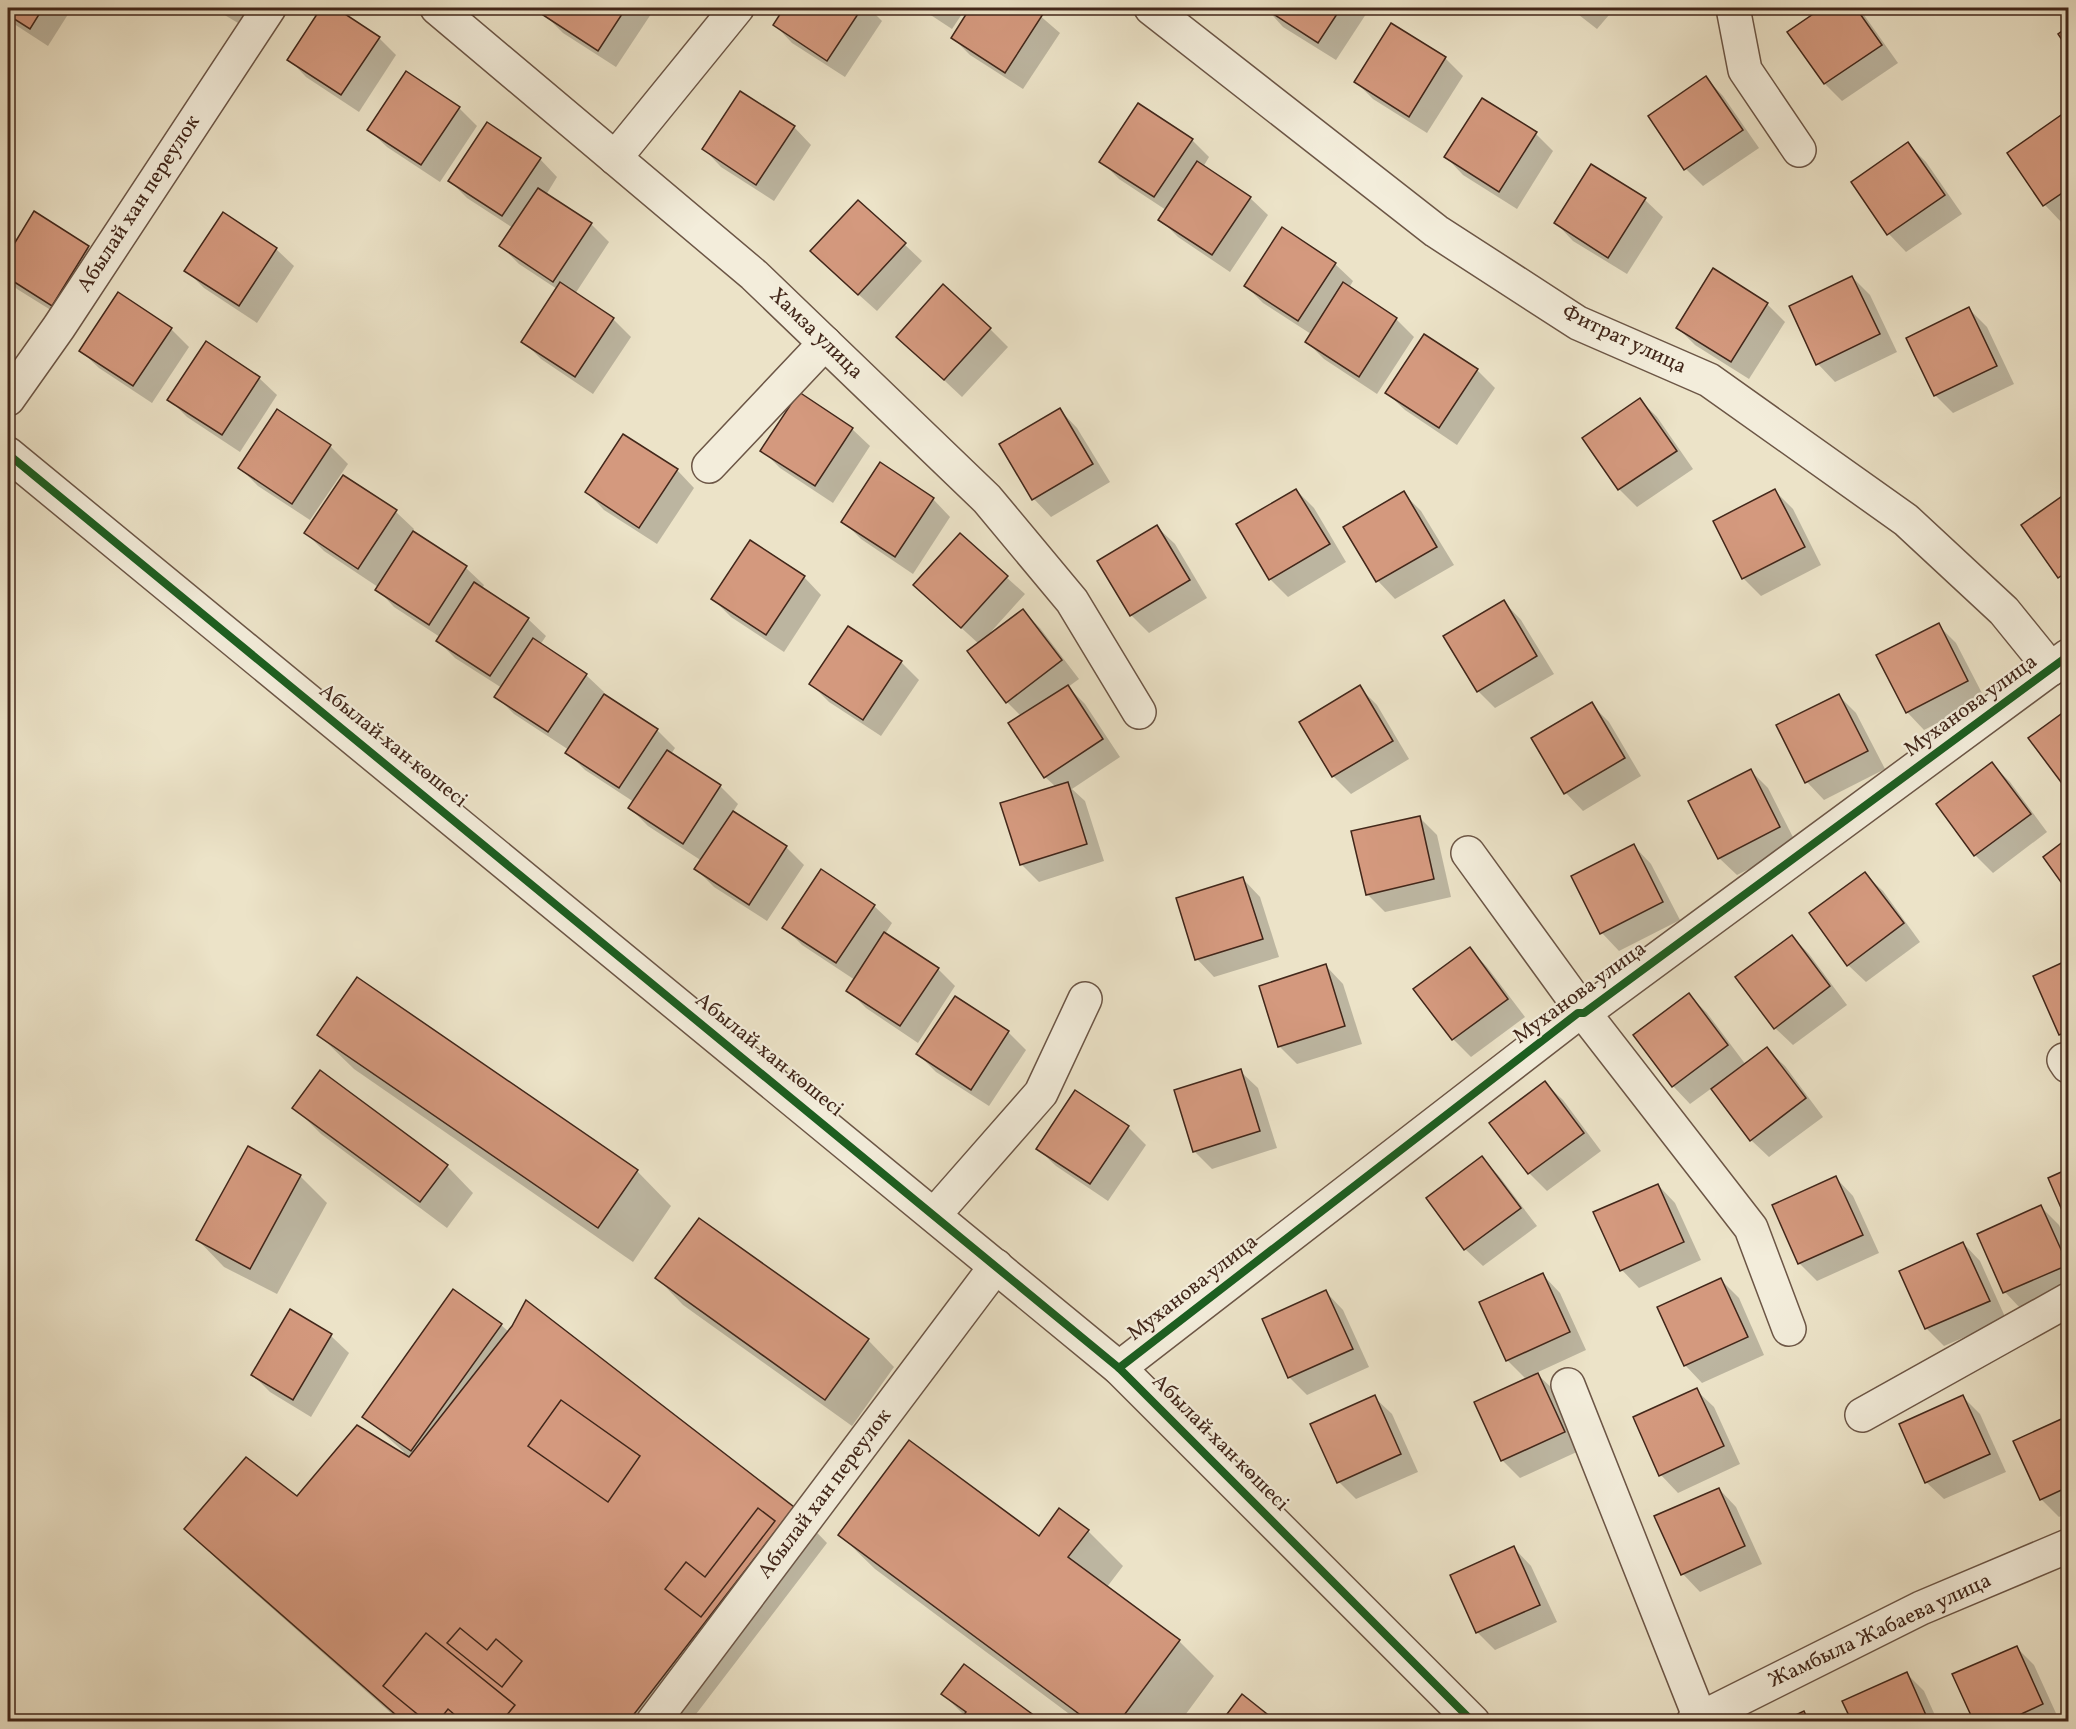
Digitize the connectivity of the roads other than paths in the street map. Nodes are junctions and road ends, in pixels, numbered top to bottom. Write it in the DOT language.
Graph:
graph roads {
  1 [pos="269,8"];
  2 [pos="437,8"];
  3 [pos="737,8"];
  4 [pos="1151,8"];
  5 [pos="1733,8"];
  6 [pos="1799,150"];
  7 [pos="615,158"];
  8 [pos="825,343"];
  9 [pos="8,399"];
  10 [pos="8,454"];
  11 [pos="709,466"];
  12 [pos="2060,663"];
  13 [pos="1139,712"];
  14 [pos="1468,853"];
  15 [pos="1085,999"];
  16 [pos="1584,1013"];
  17 [pos="934,1215"];
  18 [pos="996,1266"];
  19 [pos="2068,1300"];
  20 [pos="1789,1329"];
  21 [pos="1119,1368"];
  22 [pos="1568,1385"];
  23 [pos="1862,1415"];
  24 [pos="2068,1546"];
  25 [pos="1696,1720"];
  26 [pos="653,1722"];
  27 [pos="1473,1722"];
  1 -- 9 [label="street, Абылай хан переулок"];
  2 -- 7 [label="street, Хамза улица"];
  3 -- 7 [label="street"];
  4 -- 12 [label="street, Фитрат улица"];
  5 -- 6 [label="street"];
  7 -- 8 [label="street, Хамза улица"];
  8 -- 11 [label="street"];
  8 -- 13 [label="street, Хамза улица"];
  10 -- 17 [label="street, Абылай хан көшесі"];
  12 -- 16 [label="street, Муханова улица"];
  14 -- 16 [label="street"];
  15 -- 17 [label="street"];
  16 -- 20 [label="street"];
  16 -- 21 [label="street, Муханова улица"];
  17 -- 18 [label="street, Абылай хан көшесі"];
  18 -- 21 [label="street, Абылай хан көшесі"];
  18 -- 26 [label="street, Абылай хан переулок"];
  19 -- 23 [label="street"];
  21 -- 27 [label="street, Абылай хан көшесі"];
  22 -- 25 [label="street"];
  24 -- 25 [label="street, Жамбыла Жабаева улица"];
}
